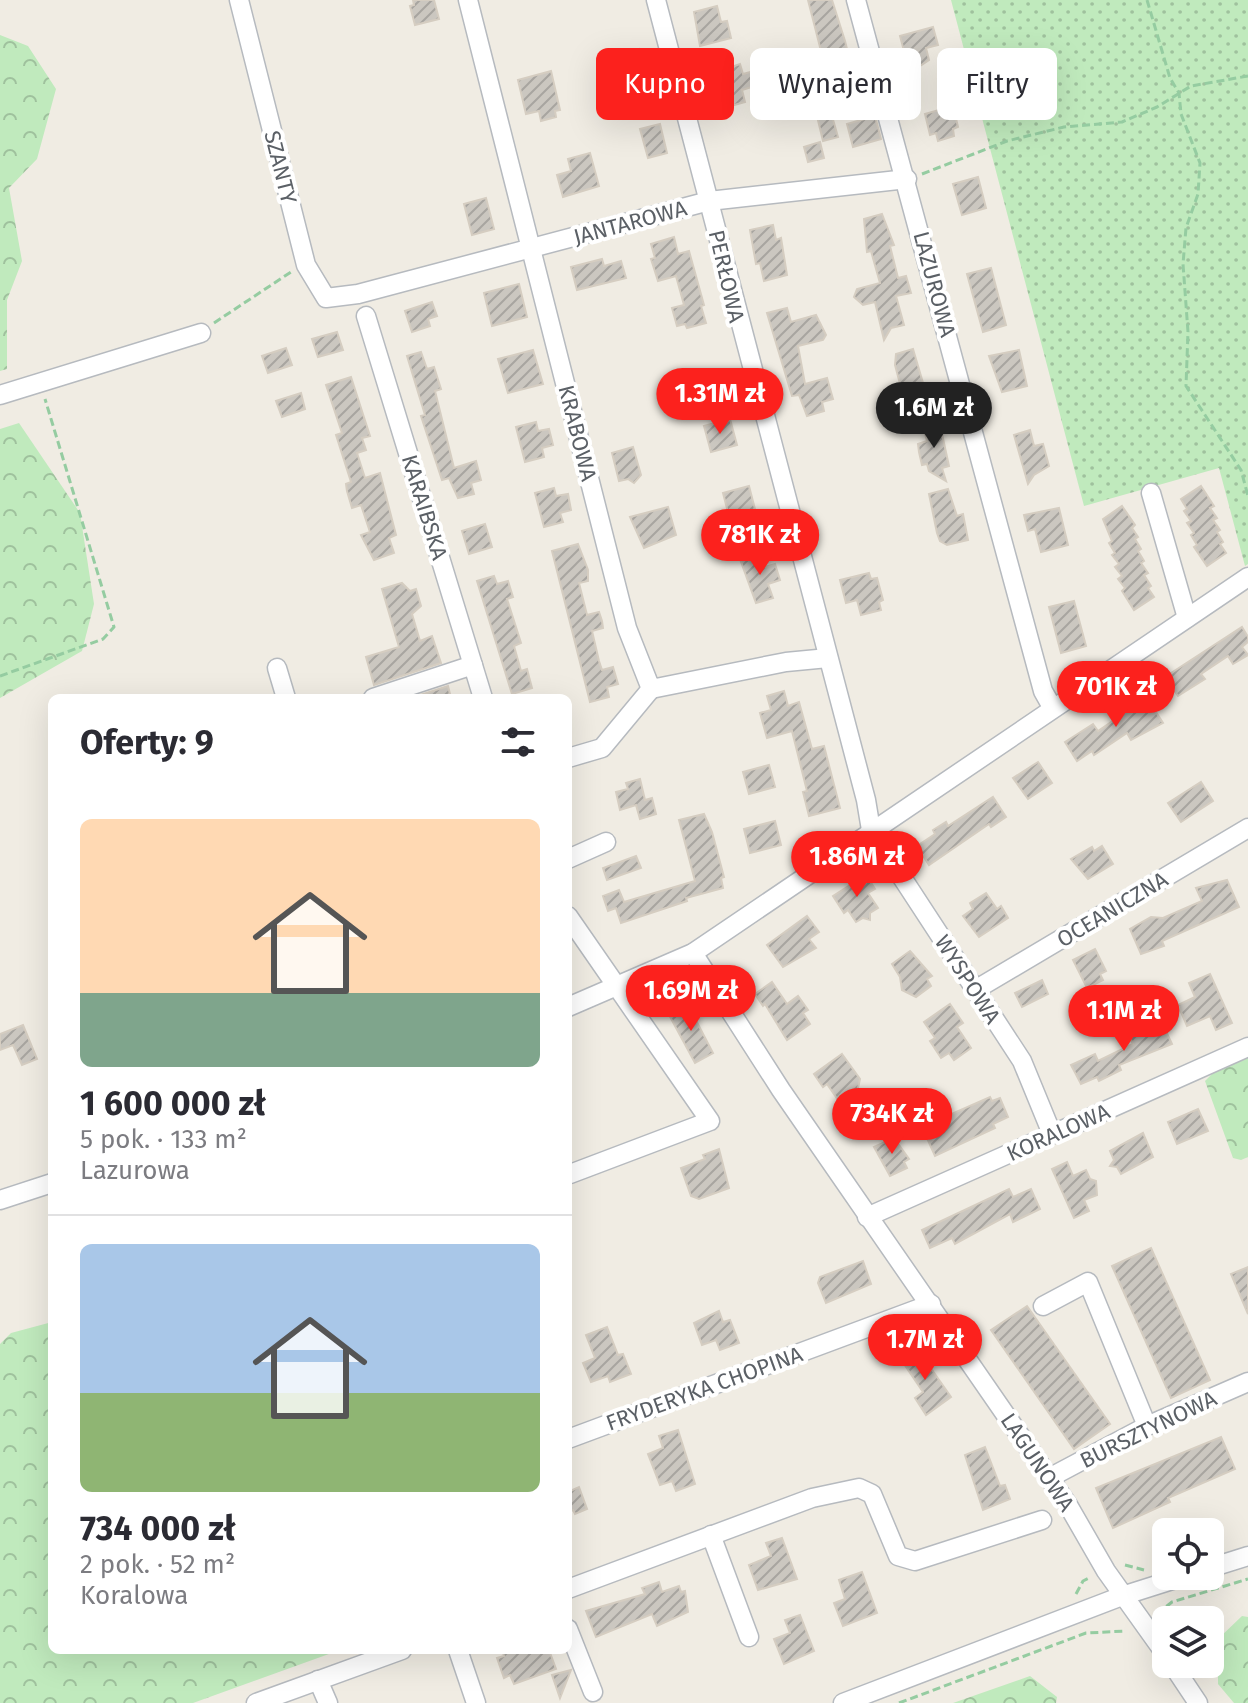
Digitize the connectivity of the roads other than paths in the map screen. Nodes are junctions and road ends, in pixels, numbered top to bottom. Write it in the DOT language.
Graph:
graph roads {
  1 [pos="239,0"];
  2 [pos="468,0"];
  3 [pos="656,0"];
  4 [pos="856,0"];
  5 [pos="907,179"];
  6 [pos="709,201"];
  7 [pos="532,247"];
  8 [pos="358,294"];
  9 [pos="366,316"];
  10 [pos="201,333"];
  11 [pos="0,395"];
  12 [pos="1151,493"];
  13 [pos="1248,577"];
  14 [pos="1187,618"];
  15 [pos="828,658"];
  16 [pos="473,665"];
  17 [pos="277,668"];
  18 [pos="651,689"];
  19 [pos="285,694"];
  20 [pos="385,694"];
  21 [pos="482,694"];
  22 [pos="1052,707"];
  23 [pos="572,757"];
  24 [pos="1248,828"];
  25 [pos="871,830"];
  26 [pos="606,842"];
  27 [pos="572,857"];
  28 [pos="572,922"];
  29 [pos="693,953"];
  30 [pos="615,988"];
  31 [pos="975,990"];
  32 [pos="572,1005"];
  33 [pos="1248,1047"];
  34 [pos="1052,1134"];
  35 [pos="572,1173"];
  36 [pos="48,1184"];
  37 [pos="0,1200"];
  38 [pos="867,1217"];
  39 [pos="931,1304"];
  40 [pos="1043,1306"];
  41 [pos="1248,1382"];
  42 [pos="1147,1426"];
  43 [pos="572,1438"];
  44 [pos="1049,1478"];
  45 [pos="1042,1520"];
  46 [pos="711,1535"];
  47 [pos="1248,1556"];
  48 [pos="1224,1564"];
  49 [pos="1152,1586"];
  50 [pos="572,1587"];
  51 [pos="1122,1596"];
  52 [pos="1152,1633"];
  53 [pos="749,1637"];
  54 [pos="572,1639"];
  55 [pos="391,1654"];
  56 [pos="459,1654"];
  57 [pos="1181,1678"];
  58 [pos="318,1680"];
  59 [pos="593,1692"];
  60 [pos="256,1703"];
  61 [pos="328,1703"];
  62 [pos="476,1703"];
  63 [pos="843,1703"];
  64 [pos="1198,1703"];
  1 -- 8 [label="street, SZANTY"];
  2 -- 7 [label="street, KRABOWA"];
  3 -- 6 [label="street, PERŁOWA"];
  4 -- 5 [label="street, LAZUROWA"];
  5 -- 6 [label="street, JANTAROWA"];
  5 -- 22 [label="street, LAZUROWA"];
  6 -- 7 [label="street, JANTAROWA"];
  6 -- 15 [label="street, PERŁOWA"];
  7 -- 8 [label="street, JANTAROWA"];
  7 -- 18 [label="street, KRABOWA"];
  9 -- 16 [label="street, KARAIBSKA"];
  10 -- 11 [label="street"];
  12 -- 14 [label="street"];
  13 -- 14 [label="street"];
  14 -- 22 [label="street"];
  15 -- 18 [label="street"];
  15 -- 25 [label="street, PERŁOWA"];
  16 -- 20 [label="street"];
  16 -- 21 [label="street, KARAIBSKA"];
  17 -- 19 [label="street"];
  18 -- 23 [label="street"];
  22 -- 25 [label="street"];
  24 -- 31 [label="street, OCEANICZNA"];
  25 -- 29 [label="street"];
  25 -- 31 [label="street, WYSPOWA"];
  26 -- 27 [label="street"];
  28 -- 30 [label="street"];
  29 -- 30 [label="street"];
  29 -- 38 [label="street, LAGUNOWA"];
  30 -- 32 [label="street"];
  30 -- 35 [label="street"];
  31 -- 34 [label="street, WYSPOWA"];
  33 -- 34 [label="street, KORALOWA"];
  34 -- 38 [label="street, KORALOWA"];
  36 -- 37 [label="street"];
  38 -- 39 [label="street, LAGUNOWA"];
  39 -- 43 [label="street, FRYDERYKA CHOPINA"];
  39 -- 44 [label="street, LAGUNOWA"];
  40 -- 42 [label="street"];
  41 -- 42 [label="street, BURSZTYNOWA"];
  42 -- 44 [label="street, BURSZTYNOWA"];
  44 -- 51 [label="street, LAGUNOWA"];
  45 -- 46 [label="street"];
  46 -- 50 [label="street"];
  46 -- 53 [label="street"];
  47 -- 48 [label="street"];
  49 -- 51 [label="street"];
  51 -- 52 [label="street, LAGUNOWA"];
  51 -- 63 [label="street"];
  54 -- 59 [label="street"];
  55 -- 58 [label="street"];
  56 -- 62 [label="street"];
  57 -- 64 [label="street"];
  58 -- 60 [label="street"];
  58 -- 61 [label="street"];
}
